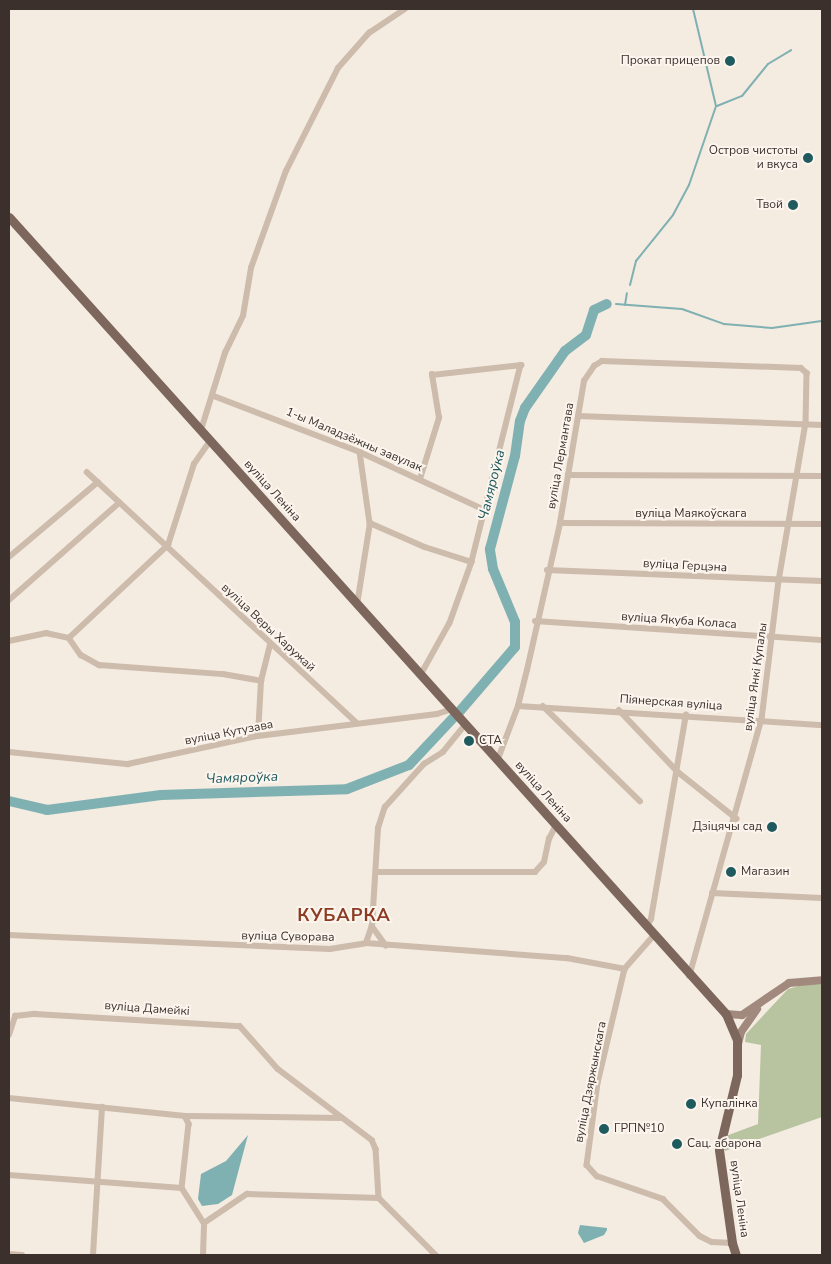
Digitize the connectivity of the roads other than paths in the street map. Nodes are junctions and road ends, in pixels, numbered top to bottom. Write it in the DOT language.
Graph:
graph roads {
  1 [pos="405,9"];
  2 [pos="9,217"];
  3 [pos="807,373"];
  4 [pos="214,396"];
  5 [pos="578,416"];
  6 [pos="806,423"];
  7 [pos="822,425"];
  8 [pos="201,430"];
  9 [pos="210,441"];
  10 [pos="360,452"];
  11 [pos="87,472"];
  12 [pos="798,474"];
  13 [pos="568,475"];
  14 [pos="822,476"];
  15 [pos="420,479"];
  16 [pos="98,482"];
  17 [pos="119,503"];
  18 [pos="483,508"];
  19 [pos="370,523"];
  20 [pos="560,523"];
  21 [pos="791,524"];
  22 [pos="822,524"];
  23 [pos="168,545"];
  24 [pos="9,557"];
  25 [pos="472,562"];
  26 [pos="547,570"];
  27 [pos="779,581"];
  28 [pos="822,581"];
  29 [pos="9,600"];
  30 [pos="357,605"];
  31 [pos="535,621"];
  32 [pos="773,637"];
  33 [pos="69,638"];
  34 [pos="822,640"];
  35 [pos="9,641"];
  36 [pos="270,645"];
  37 [pos="421,675"];
  38 [pos="260,680"];
  39 [pos="518,706"];
  40 [pos="543,706"];
  41 [pos="452,709"];
  42 [pos="619,710"];
  43 [pos="686,715"];
  44 [pos="762,719"];
  45 [pos="356,722"];
  46 [pos="466,724"];
  47 [pos="822,725"];
  48 [pos="258,736"];
  49 [pos="9,752"];
  50 [pos="498,759"];
  51 [pos="678,772"];
  52 [pos="640,801"];
  53 [pos="737,819"];
  54 [pos="556,825"];
  55 [pos="376,872"];
  56 [pos="712,893"];
  57 [pos="822,898"];
  58 [pos="372,926"];
  59 [pos="647,926"];
  60 [pos="9,935"];
  61 [pos="655,935"];
  62 [pos="366,943"];
  63 [pos="386,945"];
  64 [pos="625,969"];
  65 [pos="690,976"];
  66 [pos="822,980"];
  67 [pos="758,1007"];
  68 [pos="726,1014"];
  69 [pos="12,1016"];
  70 [pos="9,1035"];
  71 [pos="737,1047"];
  72 [pos="9,1098"];
  73 [pos="102,1107"];
  74 [pos="185,1116"];
  75 [pos="340,1118"];
  76 [pos="9,1175"];
  77 [pos="95,1182"];
  78 [pos="182,1188"];
  79 [pos="380,1198"];
  80 [pos="204,1223"];
  81 [pos="732,1243"];
  82 [pos="9,1254"];
  83 [pos="22,1255"];
  84 [pos="92,1255"];
  85 [pos="202,1255"];
  86 [pos="436,1255"];
  87 [pos="736,1255"];
  1 -- 4 [label="street"];
  2 -- 8 [label="main road, вуліца Леніна"];
  3 -- 5 [label="street, вуліца Лермантава"];
  3 -- 6 [label="street, вуліца Янкі Купалы"];
  4 -- 8 [label="street"];
  4 -- 10 [label="street, 1-ы Маладзёжны завулак"];
  5 -- 6 [label="street"];
  5 -- 13 [label="street, вуліца Лермантава"];
  6 -- 7 [label="street"];
  6 -- 12 [label="street, вуліца Янкі Купалы"];
  8 -- 9 [label="main road, вуліца Леніна"];
  9 -- 23 [label="street"];
  9 -- 30 [label="main road, вуліца Леніна"];
  10 -- 15 [label="street, 1-ы Маладзёжны завулак"];
  10 -- 19 [label="street"];
  11 -- 16 [label="street, вуліца Веры Харужай"];
  12 -- 13 [label="street"];
  12 -- 14 [label="street"];
  12 -- 21 [label="street, вуліца Янкі Купалы"];
  13 -- 20 [label="street, вуліца Лермантава"];
  15 -- 18 [label="street, 1-ы Маладзёжны завулак"];
  15 -- 18 [label="street"];
  16 -- 17 [label="street, вуліца Веры Харужай"];
  16 -- 24 [label="street"];
  17 -- 23 [label="street, вуліца Веры Харужай"];
  17 -- 29 [label="street"];
  18 -- 25 [label="street"];
  19 -- 25 [label="street"];
  19 -- 30 [label="street"];
  20 -- 21 [label="street, вуліца Маякоўскага"];
  20 -- 26 [label="street, вуліца Лермантава"];
  21 -- 22 [label="street, вуліца Маякоўскага"];
  21 -- 27 [label="street, вуліца Янкі Купалы"];
  23 -- 33 [label="street"];
  23 -- 36 [label="street, вуліца Веры Харужай"];
  25 -- 37 [label="street"];
  26 -- 27 [label="street, вуліца Герцэна"];
  26 -- 31 [label="street, вуліца Лермантава"];
  27 -- 28 [label="street, вуліца Герцэна"];
  27 -- 32 [label="street, вуліца Янкі Купалы"];
  30 -- 37 [label="main road, вуліца Леніна"];
  31 -- 32 [label="street, вуліца Якуба Коласа"];
  31 -- 39 [label="street, вуліца Лермантава"];
  32 -- 34 [label="street, вуліца Якуба Коласа"];
  32 -- 44 [label="street, вуліца Янкі Купалы"];
  33 -- 35 [label="street"];
  33 -- 38 [label="street"];
  36 -- 38 [label="street"];
  36 -- 45 [label="street, вуліца Веры Харужай"];
  37 -- 41 [label="main road, вуліца Леніна"];
  38 -- 48 [label="street"];
  39 -- 40 [label="street, Піянерская вуліца"];
  39 -- 50 [label="street, вуліца Лермантава"];
  40 -- 42 [label="street, Піянерская вуліца"];
  40 -- 52 [label="street"];
  41 -- 45 [label="street, вуліца Кутузава"];
  41 -- 46 [label="main road, вуліца Леніна"];
  42 -- 43 [label="street, Піянерская вуліца"];
  42 -- 51 [label="street"];
  43 -- 44 [label="street, Піянерская вуліца"];
  43 -- 51 [label="street"];
  44 -- 47 [label="street, Піянерская вуліца"];
  44 -- 53 [label="street, вуліца Янкі Купалы"];
  45 -- 48 [label="street, вуліца Кутузава"];
  46 -- 50 [label="main road, вуліца Леніна"];
  46 -- 55 [label="street"];
  48 -- 49 [label="street, вуліца Кутузава"];
  50 -- 54 [label="main road, вуліца Леніна"];
  51 -- 53 [label="street"];
  51 -- 59 [label="street"];
  53 -- 56 [label="street, вуліца Янкі Купалы"];
  54 -- 55 [label="street"];
  54 -- 59 [label="main road, вуліца Леніна"];
  55 -- 58 [label="street"];
  56 -- 57 [label="street"];
  56 -- 65 [label="street, вуліца Янкі Купалы"];
  58 -- 62 [label="street"];
  58 -- 63 [label="street"];
  59 -- 61 [label="main road, вуліца Леніна"];
  60 -- 62 [label="street, вуліца Суворава"];
  61 -- 64 [label="street, вуліца Дзяржынскага"];
  61 -- 65 [label="main road, вуліца Леніна"];
  62 -- 63 [label="street, вуліца Суворава"];
  63 -- 64 [label="street, вуліца Суворава"];
  64 -- 81 [label="street, вуліца Дзяржынскага"];
  65 -- 68 [label="main road, вуліца Леніна"];
  66 -- 67 [label="street"];
  67 -- 68 [label="street"];
  67 -- 71 [label="street"];
  68 -- 71 [label="main road, вуліца Леніна"];
  69 -- 70 [label="street, вуліца Дамейкі"];
  69 -- 75 [label="street, вуліца Дамейкі"];
  71 -- 81 [label="main road, вуліца Леніна"];
  72 -- 73 [label="street"];
  73 -- 74 [label="street"];
  73 -- 77 [label="street"];
  74 -- 75 [label="street"];
  74 -- 78 [label="street"];
  75 -- 79 [label="street, вуліца Дамейкі"];
  76 -- 77 [label="street"];
  77 -- 78 [label="street"];
  77 -- 84 [label="street"];
  78 -- 80 [label="street"];
  79 -- 80 [label="street"];
  79 -- 86 [label="street"];
  80 -- 85 [label="street"];
  81 -- 87 [label="main road, вуліца Леніна"];
  82 -- 83 [label="street"];
}
